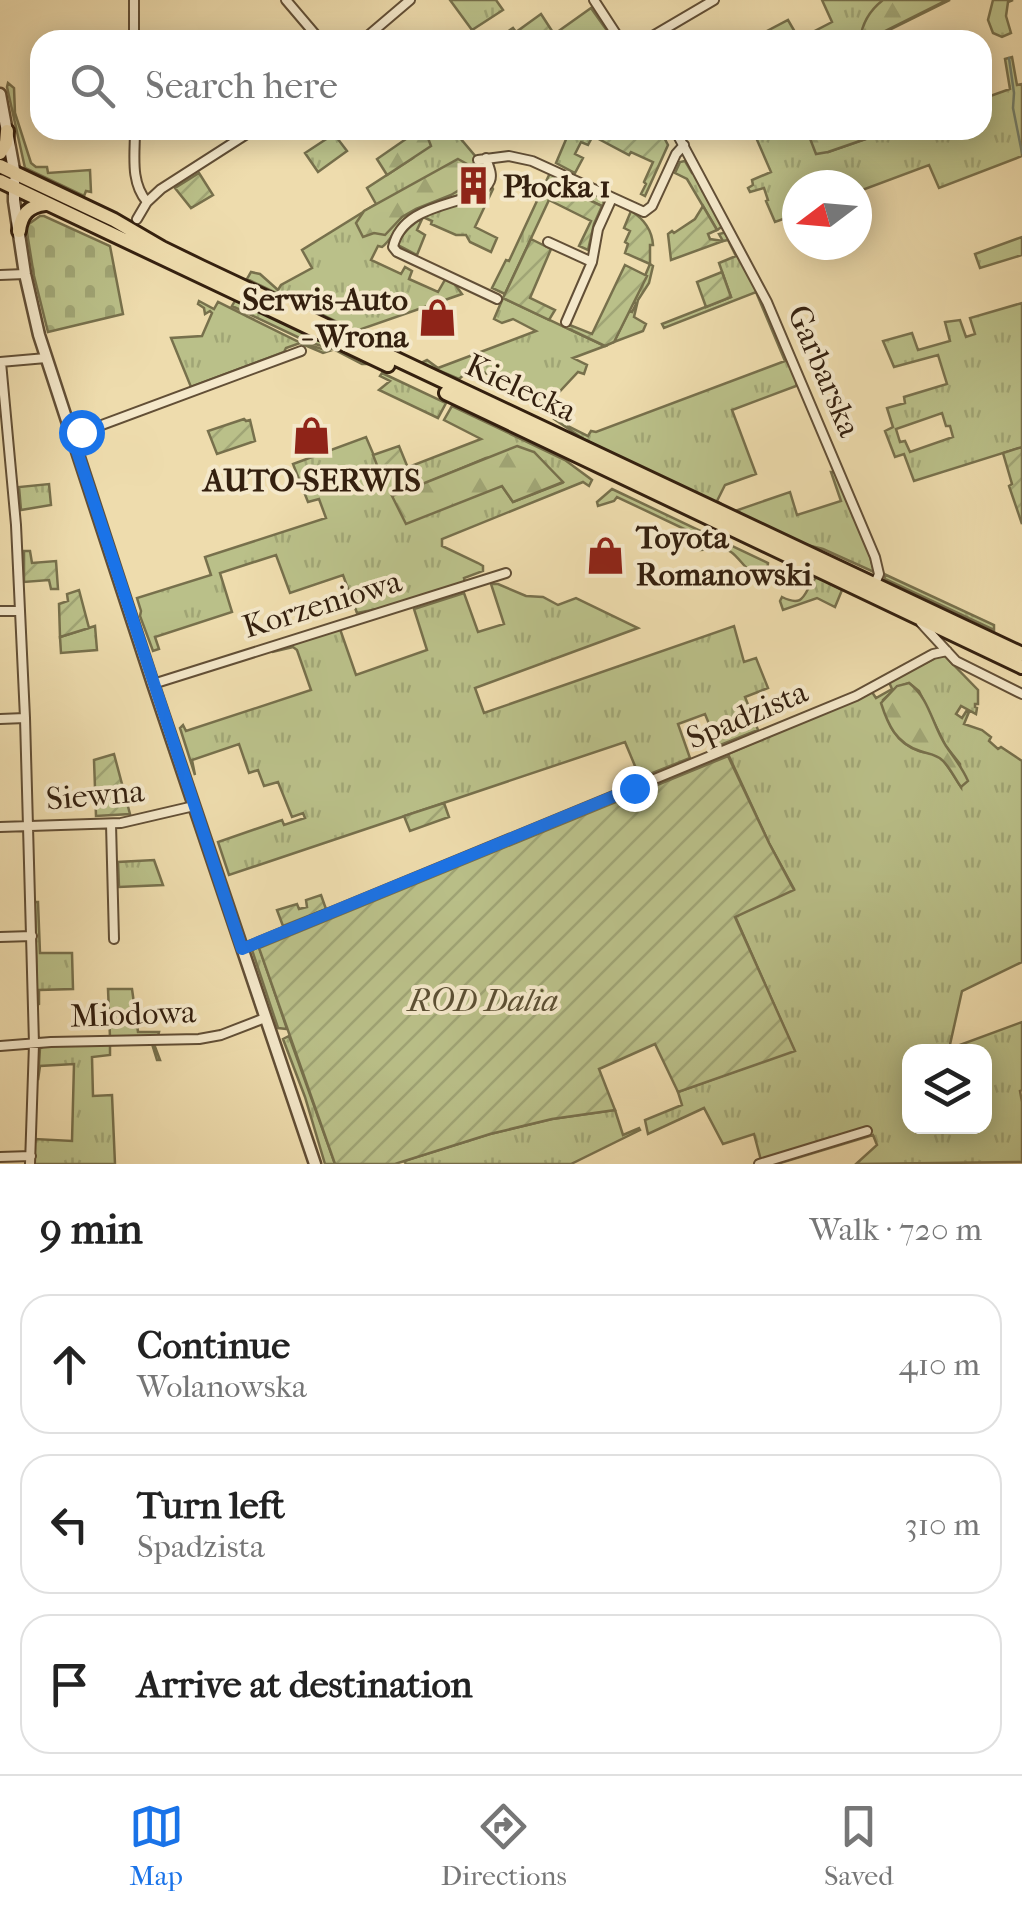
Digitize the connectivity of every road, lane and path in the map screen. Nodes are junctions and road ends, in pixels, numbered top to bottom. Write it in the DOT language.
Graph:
graph roads {
  1 [pos="134,0"];
  2 [pos="286,0"];
  3 [pos="410,0"];
  4 [pos="594,0"];
  5 [pos="714,0"];
  6 [pos="134,30"];
  7 [pos="312,30"];
  8 [pos="375,30"];
  9 [pos="614,30"];
  10 [pos="663,30"];
  11 [pos="0,94"];
  12 [pos="7,131"];
  13 [pos="135,140"];
  14 [pos="237,140"];
  15 [pos="681,140"];
  16 [pos="684,146"];
  17 [pos="0,152"];
  18 [pos="0,166"];
  19 [pos="0,181"];
  20 [pos="15,184"];
  21 [pos="612,198"];
  22 [pos="147,202"];
  23 [pos="48,204"];
  24 [pos="137,219"];
  25 [pos="19,231"];
  26 [pos="548,242"];
  27 [pos="592,262"];
  28 [pos="25,274"];
  29 [pos="0,275"];
  30 [pos="496,299"];
  31 [pos="566,322"];
  32 [pos="302,351"];
  33 [pos="46,358"];
  34 [pos="0,362"];
  35 [pos="72,436"];
  36 [pos="506,572"];
  37 [pos="874,586"];
  38 [pos="0,611"];
  39 [pos="20,611"];
  40 [pos="906,611"];
  41 [pos="938,642"];
  42 [pos="946,651"];
  43 [pos="932,654"];
  44 [pos="1022,654"];
  45 [pos="1022,667"];
  46 [pos="152,684"];
  47 [pos="1022,694"];
  48 [pos="0,718"];
  49 [pos="25,718"];
  50 [pos="194,806"];
  51 [pos="111,824"];
  52 [pos="28,826"];
  53 [pos="0,827"];
  54 [pos="32,936"];
  55 [pos="0,937"];
  56 [pos="114,939"];
  57 [pos="242,949"];
  58 [pos="265,1018"];
  59 [pos="34,1044"];
  60 [pos="0,1046"];
  61 [pos="867,1131"];
  62 [pos="0,1157"];
  63 [pos="30,1160"];
  64 [pos="315,1164"];
  65 [pos="759,1164"];
  1 -- 6 [label="street"];
  2 -- 7 [label="street"];
  3 -- 8 [label="street"];
  4 -- 9 [label="street"];
  5 -- 10 [label="street"];
  11 -- 12 [label="street"];
  12 -- 17 [label="main road"];
  12 -- 20 [label="street"];
  13 -- 22 [label="street"];
  14 -- 22 [label="street"];
  15 -- 16 [label="street, Garbarska"];
  16 -- 21 [label="street"];
  16 -- 37 [label="street, Garbarska"];
  18 -- 20 [label="main road, Kielecka"];
  19 -- 20 [label="main road, Kielecka"];
  20 -- 23 [label="main road, Kielecka"];
  20 -- 25 [label="street"];
  20 -- 37 [label="main road, Kielecka"];
  21 -- 27 [label="street"];
  21 -- 30 [label="street"];
  22 -- 24 [label="street"];
  23 -- 25 [label="main road"];
  23 -- 40 [label="main road, Kielecka"];
  25 -- 28 [label="street"];
  26 -- 27 [label="street"];
  27 -- 31 [label="street"];
  28 -- 29 [label="street"];
  28 -- 33 [label="street"];
  32 -- 35 [label="street"];
  33 -- 34 [label="street"];
  33 -- 35 [label="street"];
  34 -- 39 [label="street"];
  35 -- 46 [label="street"];
  36 -- 46 [label="street, Korzeniowa"];
  37 -- 44 [label="main road, Kielecka"];
  38 -- 39 [label="street"];
  39 -- 49 [label="street"];
  40 -- 41 [label="street"];
  40 -- 45 [label="main road, Kielecka"];
  41 -- 42 [label="street"];
  41 -- 43 [label="street"];
  42 -- 43 [label="street, Spadzista"];
  42 -- 47 [label="street"];
  43 -- 57 [label="street, Spadzista"];
  46 -- 50 [label="street"];
  48 -- 49 [label="street"];
  49 -- 52 [label="street"];
  50 -- 51 [label="street, Siewna"];
  50 -- 57 [label="street"];
  51 -- 52 [label="street, Siewna"];
  51 -- 56 [label="street"];
  52 -- 53 [label="street, Siewna"];
  52 -- 54 [label="street"];
  54 -- 55 [label="street"];
  54 -- 59 [label="street"];
  57 -- 58 [label="street"];
  58 -- 59 [label="street, Miodowa"];
  58 -- 64 [label="street"];
  59 -- 60 [label="street, Miodowa"];
  59 -- 63 [label="street"];
  61 -- 65 [label="street"];
  62 -- 63 [label="street"];
}
